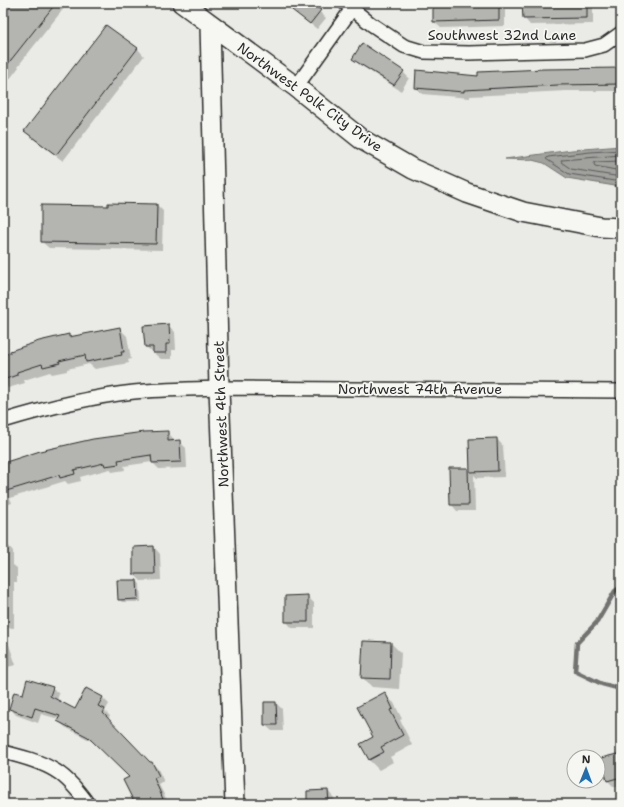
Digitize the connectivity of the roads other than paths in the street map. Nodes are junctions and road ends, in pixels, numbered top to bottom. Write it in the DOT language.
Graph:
graph roads {
  1 [pos="182,3"];
  2 [pos="351,5"];
  3 [pos="210,24"];
  4 [pos="621,27"];
  5 [pos="621,33"];
  6 [pos="296,87"];
  7 [pos="621,228"];
  8 [pos="219,388"];
  9 [pos="621,391"];
  10 [pos="3,421"];
  11 [pos="3,752"];
  12 [pos="88,804"];
  13 [pos="235,804"];
  1 -- 3 [label="street, Northwest Polk City Drive"];
  2 -- 5 [label="street, Southwest 32nd Lane"];
  2 -- 6 [label="street"];
  3 -- 6 [label="street, Northwest Polk City Drive"];
  3 -- 8 [label="street, Northwest 4th Street"];
  4 -- 5 [label="street"];
  6 -- 7 [label="street, Northwest Polk City Drive"];
  8 -- 9 [label="street, Northwest 74th Avenue"];
  8 -- 10 [label="street, Northwest 74th Avenue"];
  8 -- 13 [label="street, Northwest 4th Street"];
  11 -- 12 [label="street"];
}
